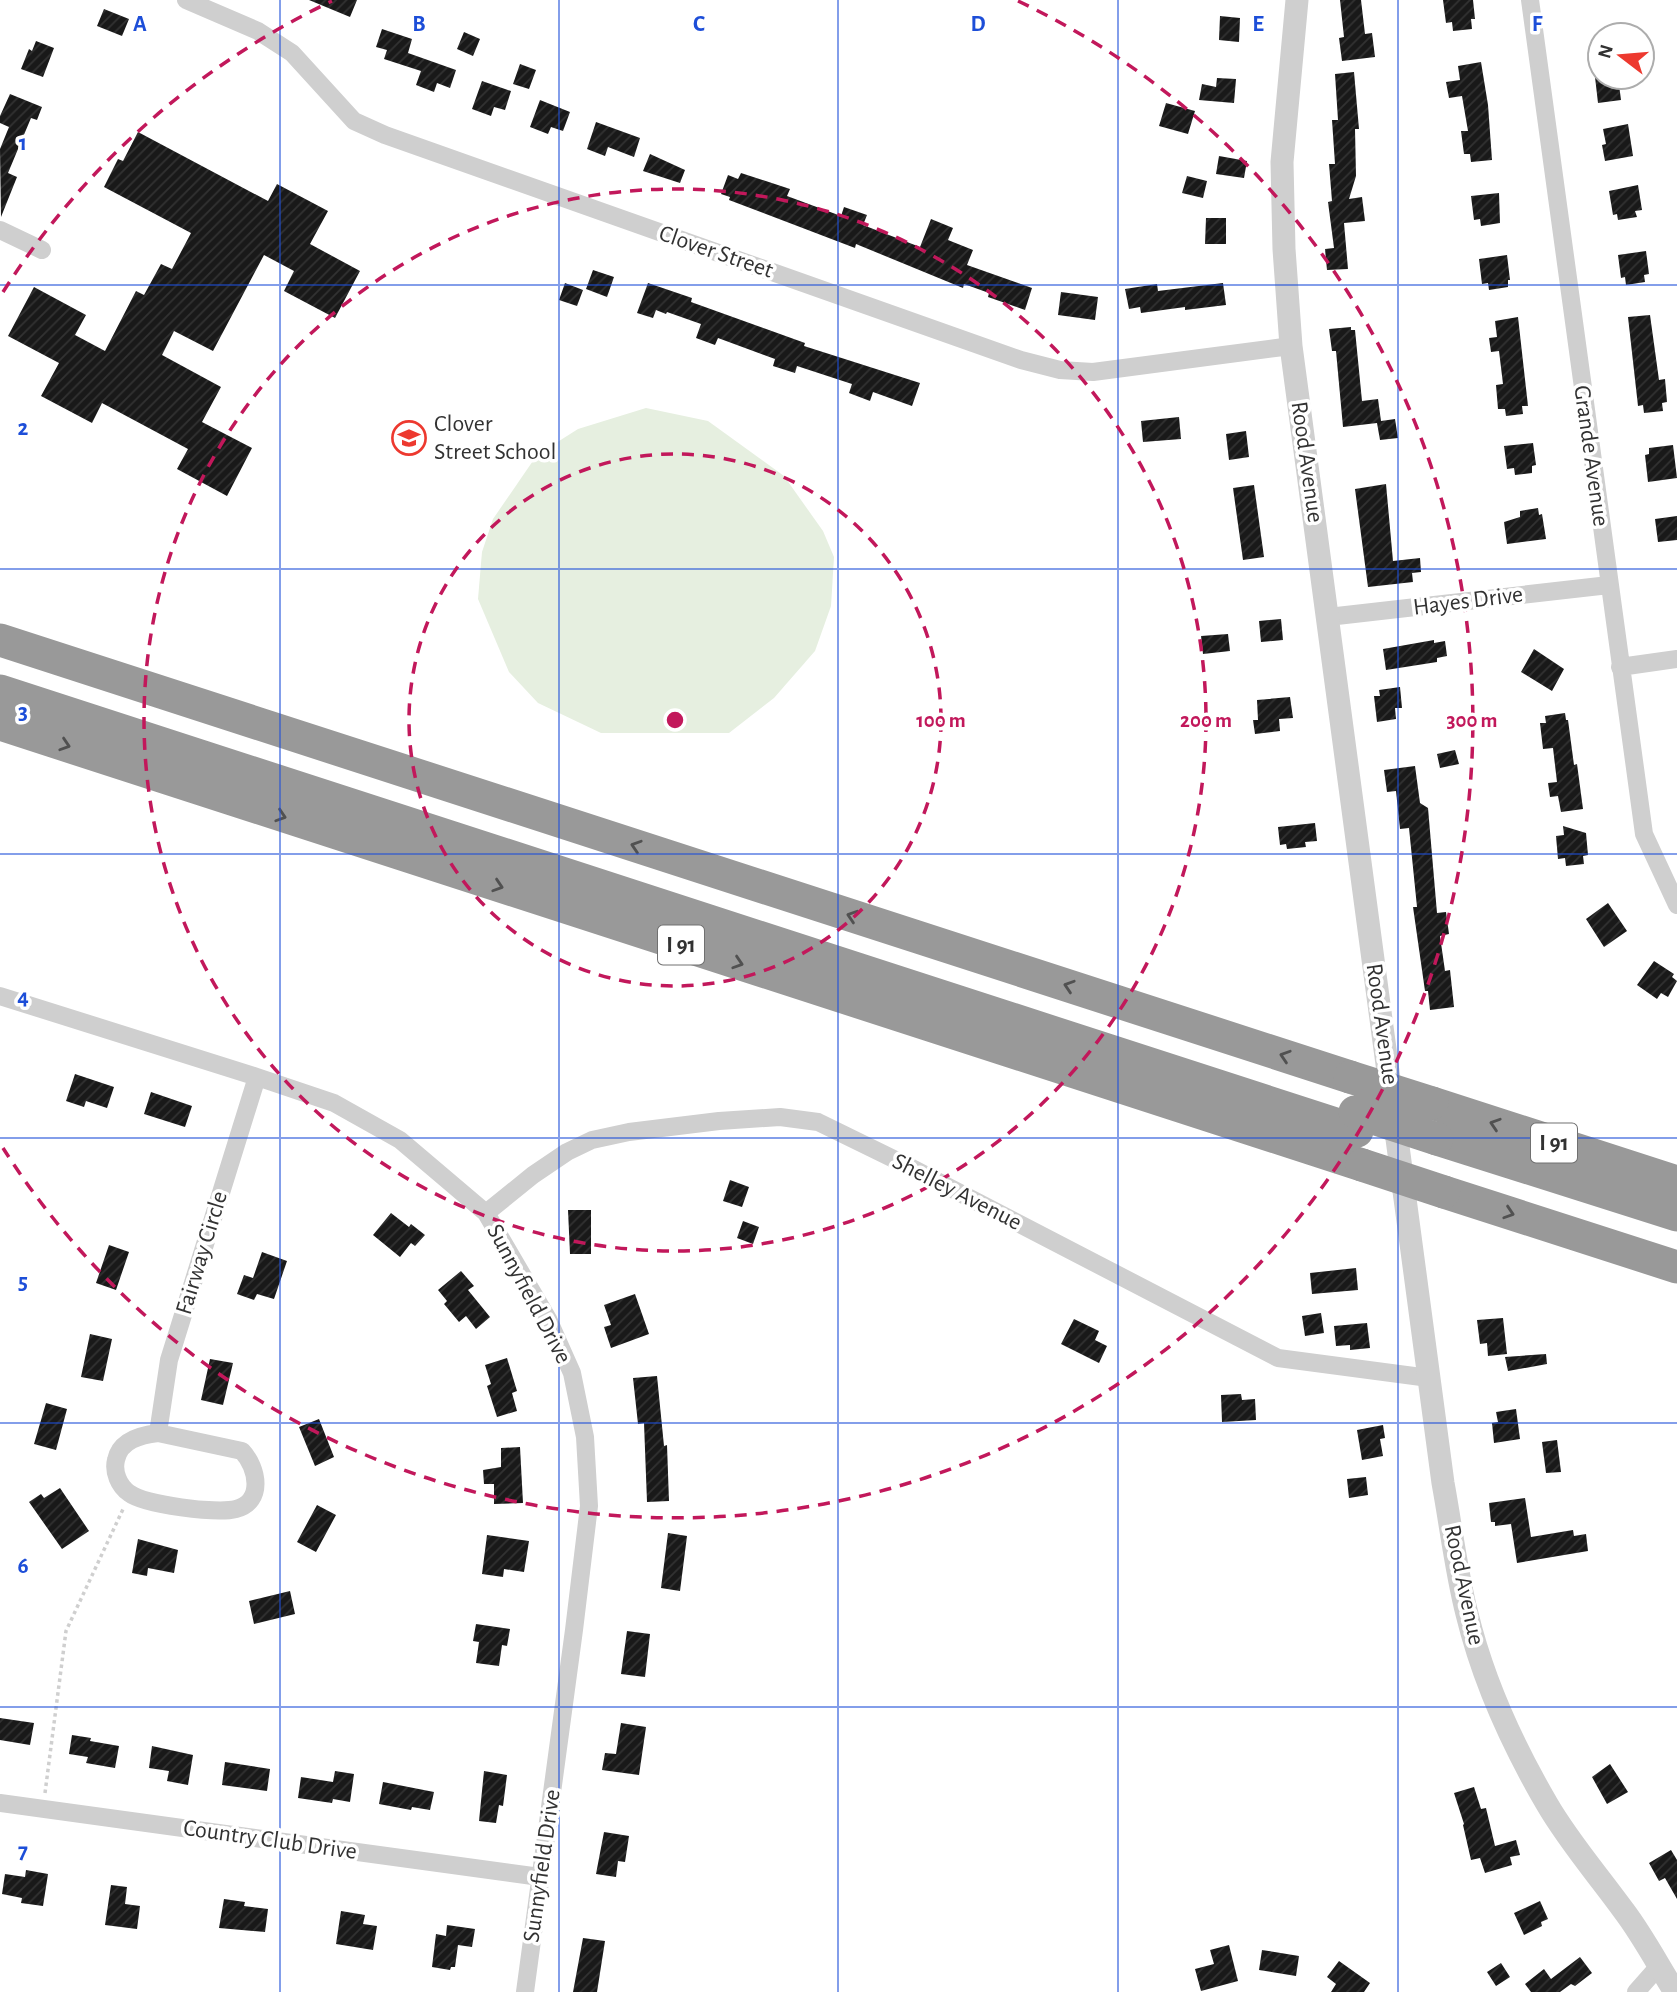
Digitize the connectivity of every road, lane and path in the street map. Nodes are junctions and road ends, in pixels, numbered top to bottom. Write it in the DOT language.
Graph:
graph roads {
  1 [pos="186,0"];
  2 [pos="1297,0"];
  3 [pos="1530,0"];
  4 [pos="0,230"];
  5 [pos="42,250"];
  6 [pos="1291,346"];
  7 [pos="1609,585"];
  8 [pos="1328,617"];
  9 [pos="0,640"];
  10 [pos="1677,659"];
  11 [pos="1620,667"];
  12 [pos="0,674"];
  13 [pos="0,691"];
  14 [pos="0,724"];
  15 [pos="1677,905"];
  16 [pos="0,996"];
  17 [pos="257,1077"];
  18 [pos="1356,1121"];
  19 [pos="1438,1148"];
  20 [pos="1605,1159"];
  21 [pos="1677,1164"];
  22 [pos="1677,1182"];
  23 [pos="486,1213"];
  24 [pos="1677,1215"];
  25 [pos="1677,1233"];
  26 [pos="1677,1267"];
  27 [pos="1429,1378"];
  28 [pos="158,1433"];
  29 [pos="130,1494"];
  30 [pos="0,1803"];
  31 [pos="43,1809"];
  32 [pos="540,1877"];
  33 [pos="1659,1966"];
  34 [pos="525,1992"];
  35 [pos="1636,1992"];
  36 [pos="1675,1992"];
  1 -- 6 [label="street, Clover Street"];
  2 -- 6 [label="street, Rood Avenue"];
  3 -- 7 [label="street, Grande Avenue"];
  4 -- 5 [label="street"];
  6 -- 8 [label="street, Rood Avenue"];
  7 -- 8 [label="street, Hayes Drive"];
  7 -- 11 [label="street, Grande Avenue"];
  8 -- 27 [label="street, Rood Avenue"];
  20 -- 9 [label="highway, I 91, one-way, bridge"];
  10 -- 11 [label="street"];
  11 -- 15 [label="street, Grande Avenue"];
  12 -- 18 [label="highway"];
  13 -- 18 [label="highway"];
  14 -- 26 [label="highway, I 91, one-way, bridge"];
  16 -- 17 [label="street, Sunnyfield Drive"];
  17 -- 23 [label="street, Sunnyfield Drive"];
  17 -- 28 [label="street, Fairway Circle"];
  18 -- 19 [label="highway"];
  19 -- 24 [label="highway"];
  19 -- 25 [label="highway"];
  20 -- 21 [label="highway"];
  20 -- 22 [label="highway, I 91"];
  23 -- 27 [label="street, Shelley Avenue"];
  23 -- 32 [label="street, Sunnyfield Drive"];
  27 -- 33 [label="street, Rood Avenue"];
  28 -- 29 [label="street"];
  28 -- 29 [label="street"];
  29 -- 31 [label="path"];
  30 -- 31 [label="street, Country Club Drive"];
  31 -- 32 [label="street, Country Club Drive"];
  32 -- 34 [label="street, Sunnyfield Drive"];
  33 -- 35 [label="street"];
  33 -- 36 [label="street, Rood Avenue"];
}
